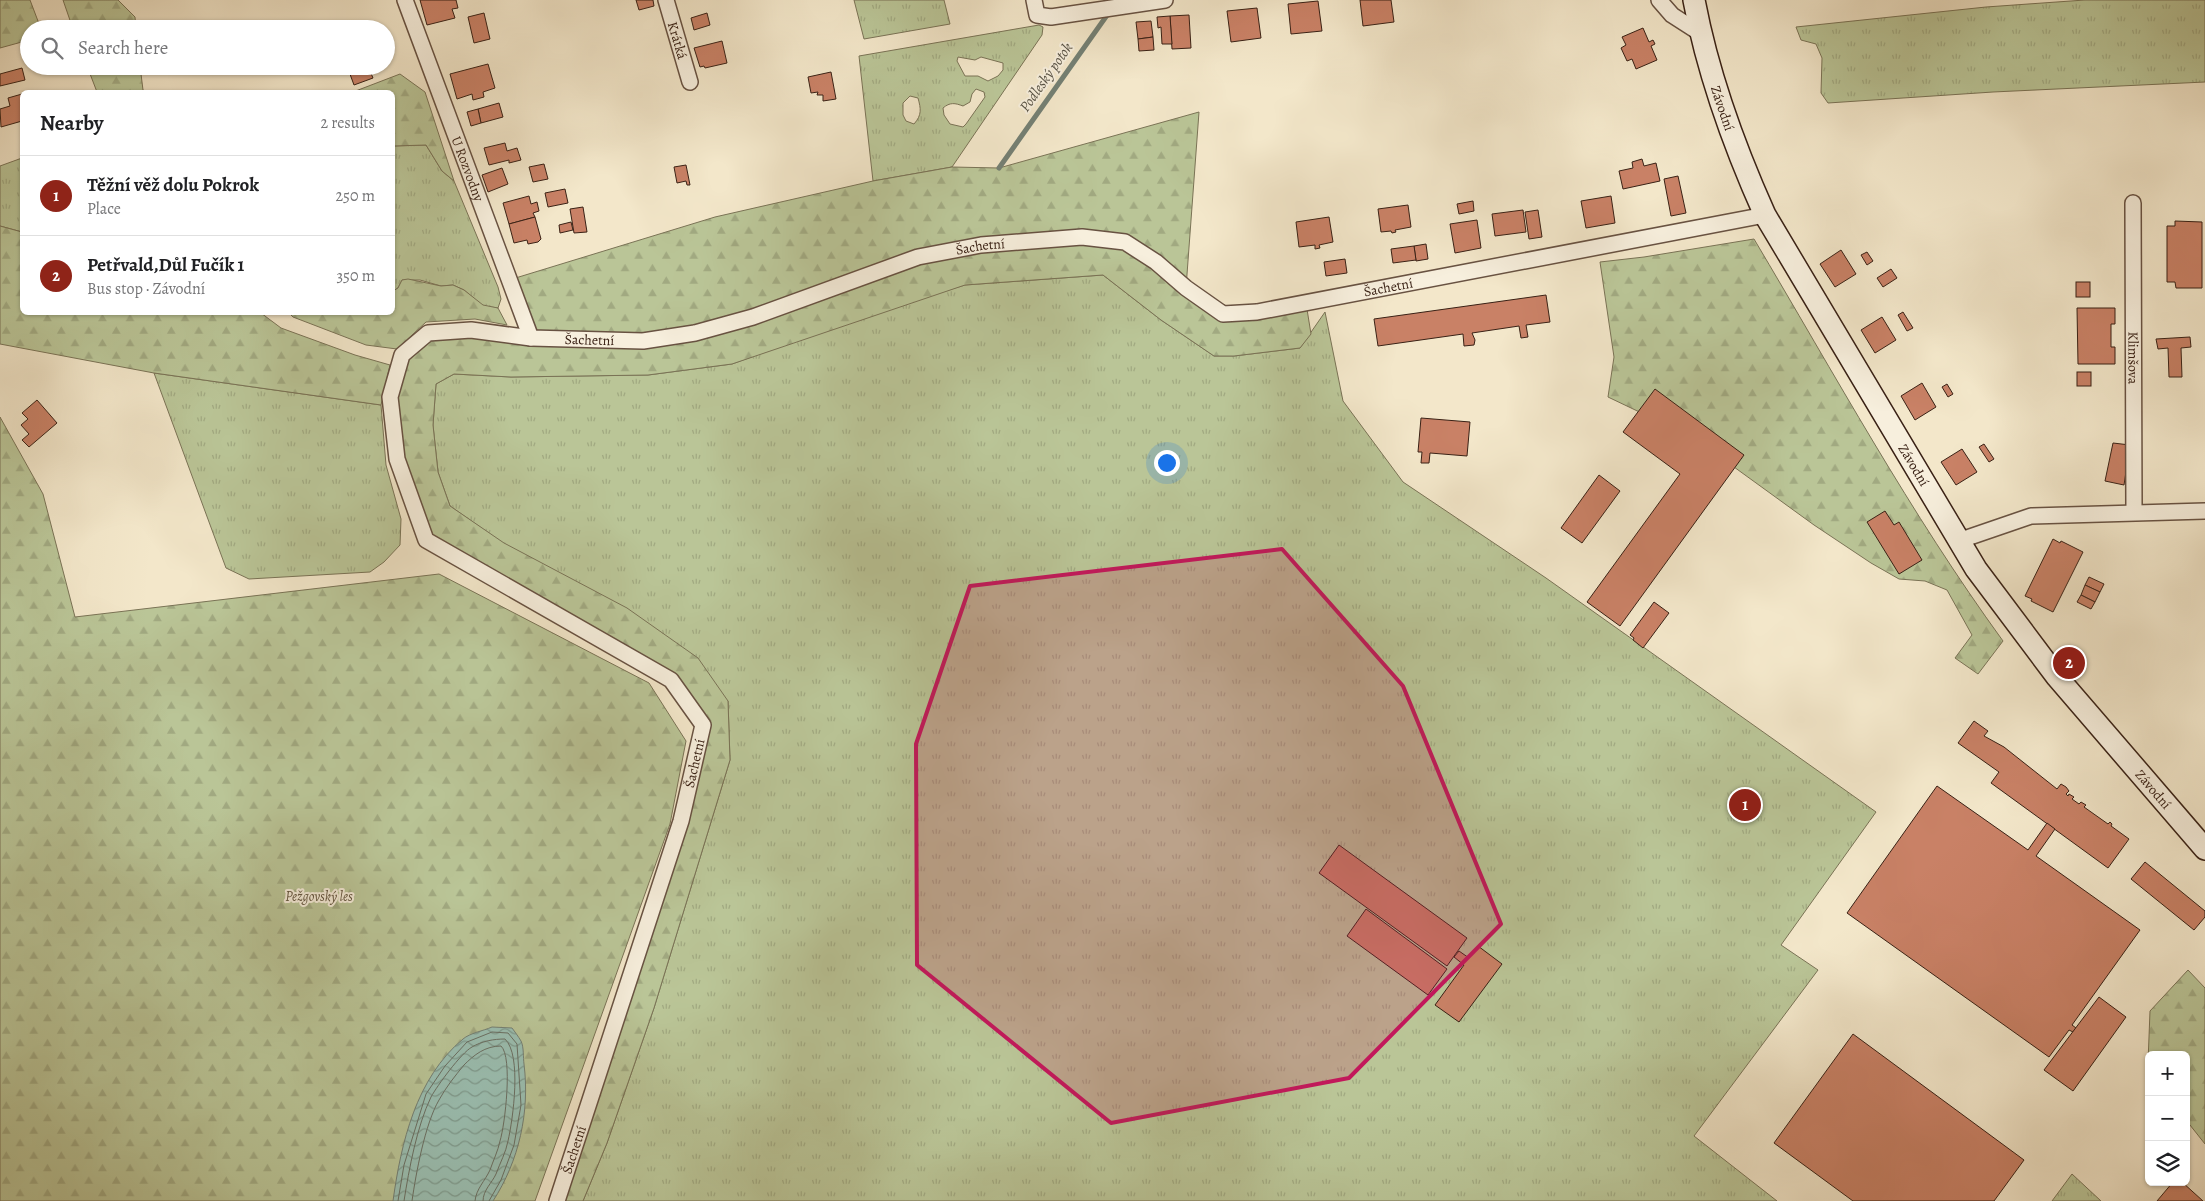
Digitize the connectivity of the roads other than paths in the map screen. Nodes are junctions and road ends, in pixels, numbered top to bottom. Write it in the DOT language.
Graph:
graph roads {
  1 [pos="405,0"];
  2 [pos="666,0"];
  3 [pos="1034,0"];
  4 [pos="1165,0"];
  5 [pos="1659,0"];
  6 [pos="1694,0"];
  7 [pos="1700,33"];
  8 [pos="690,82"];
  9 [pos="2133,203"];
  10 [pos="1765,215"];
  11 [pos="531,338"];
  12 [pos="2205,511"];
  13 [pos="2134,512"];
  14 [pos="1961,540"];
  15 [pos="2205,849"];
  16 [pos="557,1201"];
  1 -- 11 [label="street, U Rozvodny"];
  2 -- 8 [label="street, Krátká"];
  3 -- 4 [label="street"];
  5 -- 7 [label="street"];
  6 -- 7 [label="street, Závodní"];
  7 -- 10 [label="street, Závodní"];
  9 -- 13 [label="street, Klimšova"];
  10 -- 11 [label="street, Šachetní"];
  10 -- 14 [label="street, Závodní"];
  11 -- 16 [label="street, Šachetní"];
  12 -- 13 [label="street"];
  13 -- 14 [label="street"];
  14 -- 15 [label="street, Závodní"];
}
